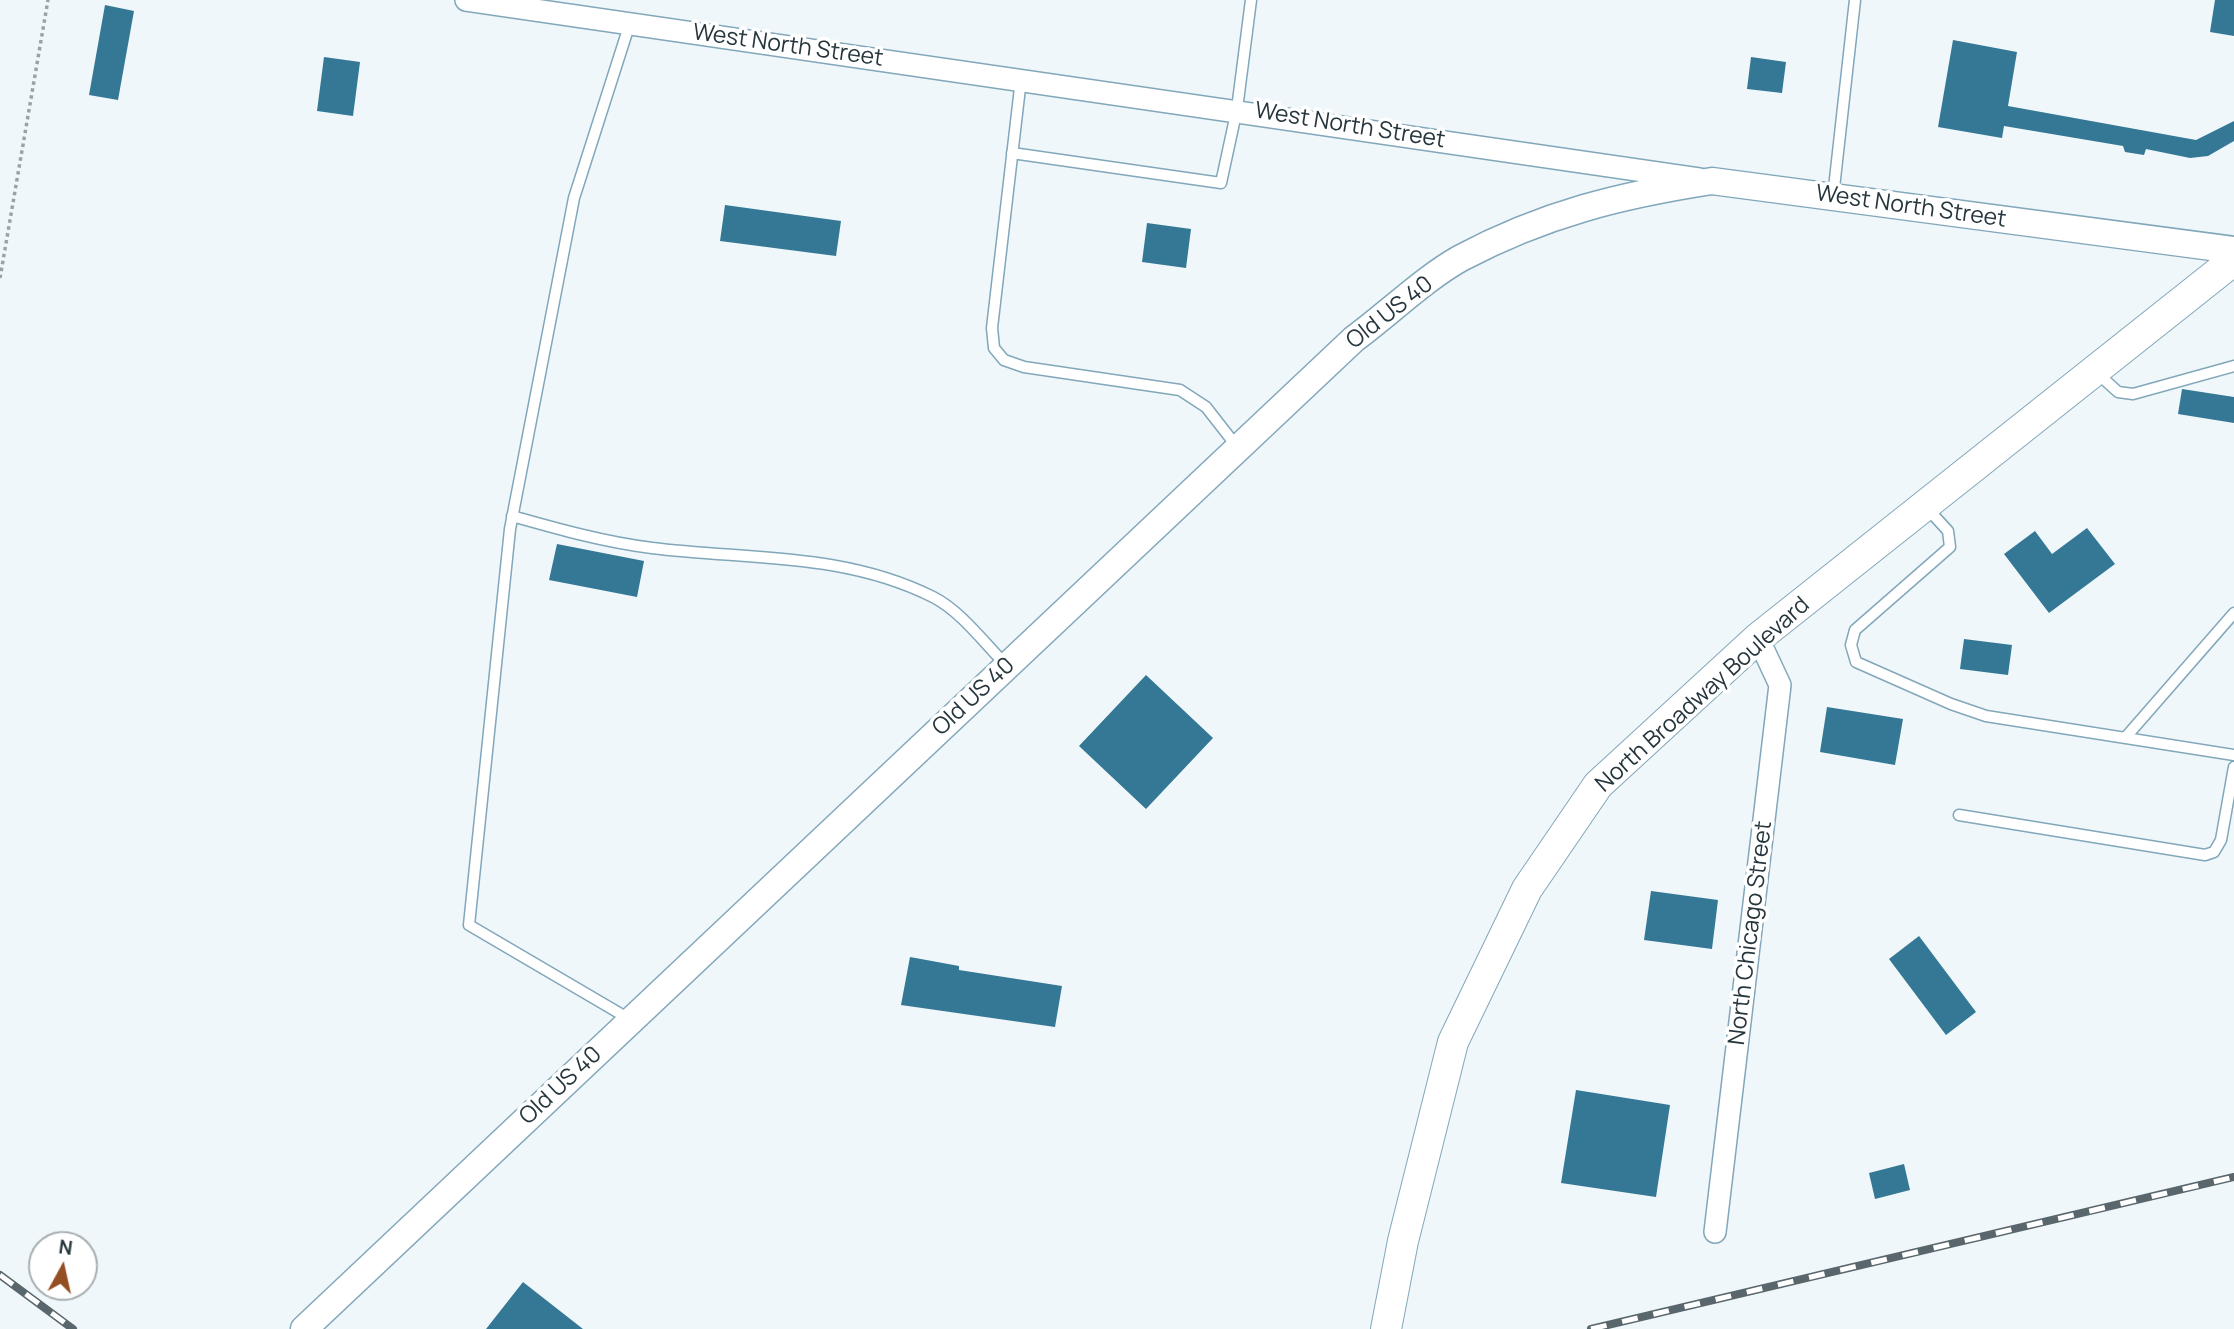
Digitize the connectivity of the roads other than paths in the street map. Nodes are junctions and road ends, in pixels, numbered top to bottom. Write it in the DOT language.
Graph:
graph roads {
  1 [pos="466,0"];
  2 [pos="1251,0"];
  3 [pos="1855,0"];
  4 [pos="630,23"];
  5 [pos="1021,79"];
  6 [pos="1237,109"];
  7 [pos="1012,153"];
  8 [pos="1712,181"];
  9 [pos="1833,197"];
  10 [pos="2234,250"];
  11 [pos="2234,260"];
  12 [pos="2234,366"];
  13 [pos="2095,371"];
  14 [pos="1238,448"];
  15 [pos="1925,506"];
  16 [pos="512,516"];
  17 [pos="2234,613"];
  18 [pos="1758,638"];
  19 [pos="1007,666"];
  20 [pos="2125,738"];
  21 [pos="2234,755"];
  22 [pos="2234,767"];
  23 [pos="1959,815"];
  24 [pos="631,1021"];
  25 [pos="1715,1232"];
  26 [pos="304,1329"];
  27 [pos="1386,1329"];
  1 -- 4 [label="street, West North Street"];
  2 -- 6 [label="lane"];
  3 -- 9 [label="lane"];
  4 -- 5 [label="street, West North Street"];
  4 -- 16 [label="lane"];
  5 -- 6 [label="street, West North Street"];
  5 -- 7 [label="lane"];
  6 -- 7 [label="lane"];
  6 -- 8 [label="street, West North Street"];
  7 -- 14 [label="lane"];
  8 -- 9 [label="street, West North Street"];
  8 -- 14 [label="street, Old US 40"];
  9 -- 10 [label="street, West North Street"];
  11 -- 13 [label="main road, North Broadway Boulevard"];
  12 -- 13 [label="lane"];
  13 -- 15 [label="main road, North Broadway Boulevard"];
  14 -- 19 [label="street, Old US 40"];
  15 -- 18 [label="main road, North Broadway Boulevard"];
  15 -- 20 [label="lane"];
  16 -- 19 [label="lane"];
  16 -- 24 [label="lane"];
  17 -- 20 [label="lane"];
  18 -- 25 [label="street, North Chicago Street"];
  18 -- 27 [label="main road, North Broadway Boulevard"];
  19 -- 24 [label="street, Old US 40"];
  20 -- 21 [label="lane"];
  22 -- 23 [label="lane"];
  24 -- 26 [label="street, Old US 40"];
}
